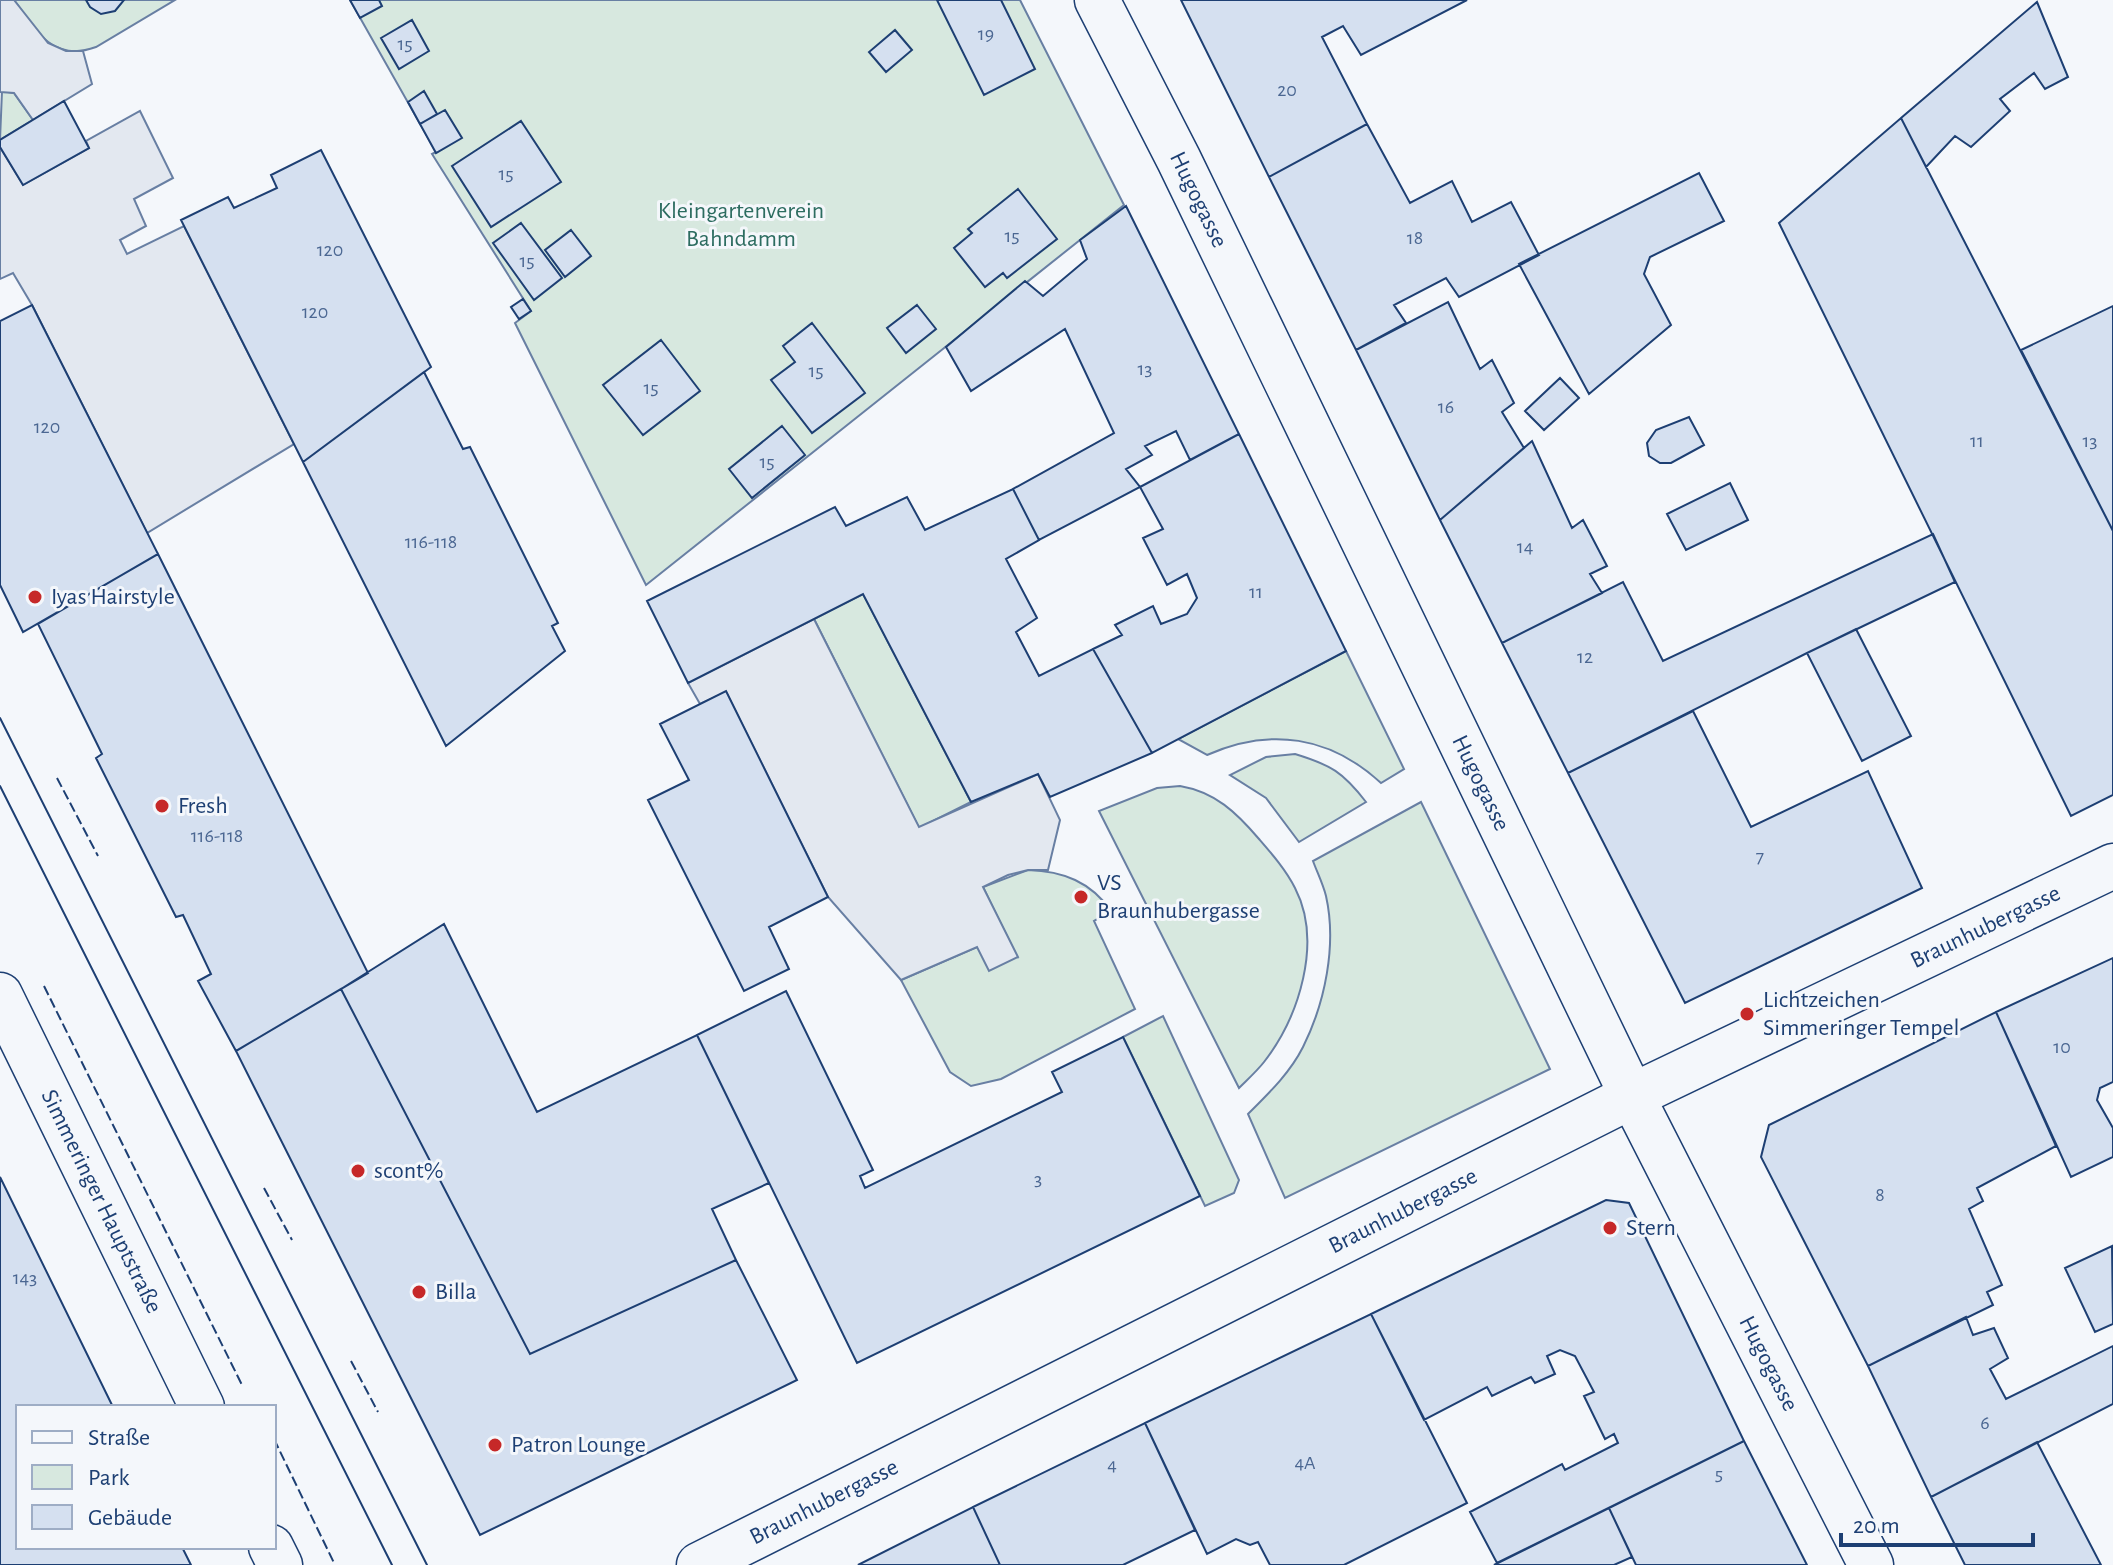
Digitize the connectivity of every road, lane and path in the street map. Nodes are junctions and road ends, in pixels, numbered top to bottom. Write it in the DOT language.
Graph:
graph roads {
  1 [pos="1097,0"];
  2 [pos="2113,866"];
  3 [pos="1,999"];
  4 [pos="1632,1096"];
  5 [pos="201,1405"];
  6 [pos="699,1565"];
  7 [pos="1871,1565"];
  1 -- 4 [label="street, Hugogasse"];
  2 -- 4 [label="street, Braunhubergasse"];
  3 -- 5 [label="street, Simmeringer Hauptstraße"];
  4 -- 6 [label="street, Braunhubergasse"];
  4 -- 7 [label="street, Hugogasse"];
}
